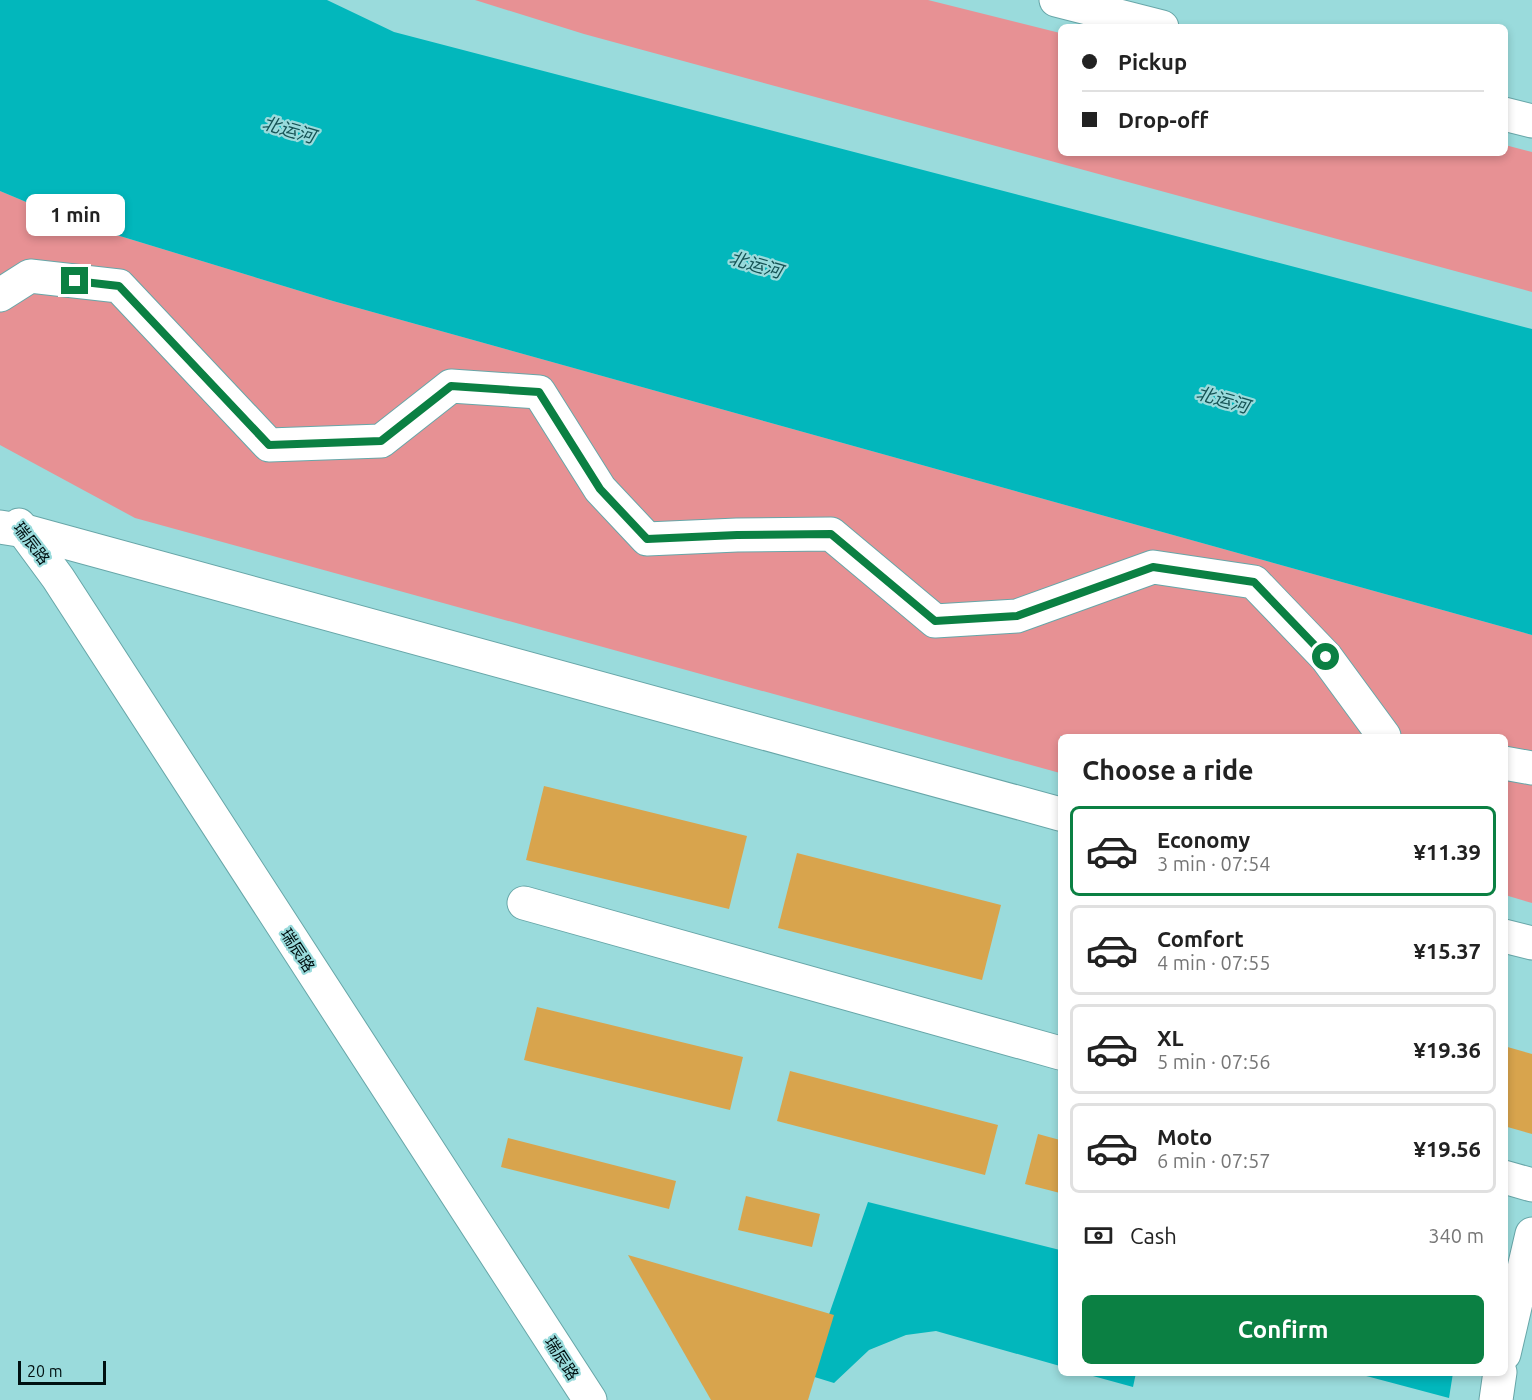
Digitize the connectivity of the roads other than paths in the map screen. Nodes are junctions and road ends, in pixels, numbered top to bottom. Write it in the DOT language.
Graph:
graph roads {
  1 [pos="1056,0"];
  2 [pos="1150,24"];
  3 [pos="1508,115"];
  4 [pos="1532,121"];
  5 [pos="0,295"];
  6 [pos="0,505"];
  7 [pos="8,531"];
  8 [pos="1383,734"];
  9 [pos="1508,764"];
  10 [pos="1532,768"];
  11 [pos="1058,813"];
  12 [pos="524,903"];
  13 [pos="1508,937"];
  14 [pos="1532,943"];
  15 [pos="1058,1052"];
  16 [pos="1508,1179"];
  17 [pos="1532,1185"];
  18 [pos="1532,1234"];
  19 [pos="1508,1337"];
  20 [pos="1499,1376"];
  21 [pos="565,1400"];
  22 [pos="590,1400"];
  23 [pos="1496,1400"];
  1 -- 2 [label="street"];
  3 -- 4 [label="street"];
  5 -- 8 [label="street"];
  6 -- 7 [label="street, 瑞辰路"];
  7 -- 11 [label="street"];
  7 -- 21 [label="street, 瑞辰路"];
  7 -- 22 [label="street, 瑞辰路"];
  9 -- 10 [label="street"];
  12 -- 15 [label="street"];
  13 -- 14 [label="street"];
  16 -- 17 [label="street"];
  18 -- 19 [label="street"];
  20 -- 23 [label="street"];
}
